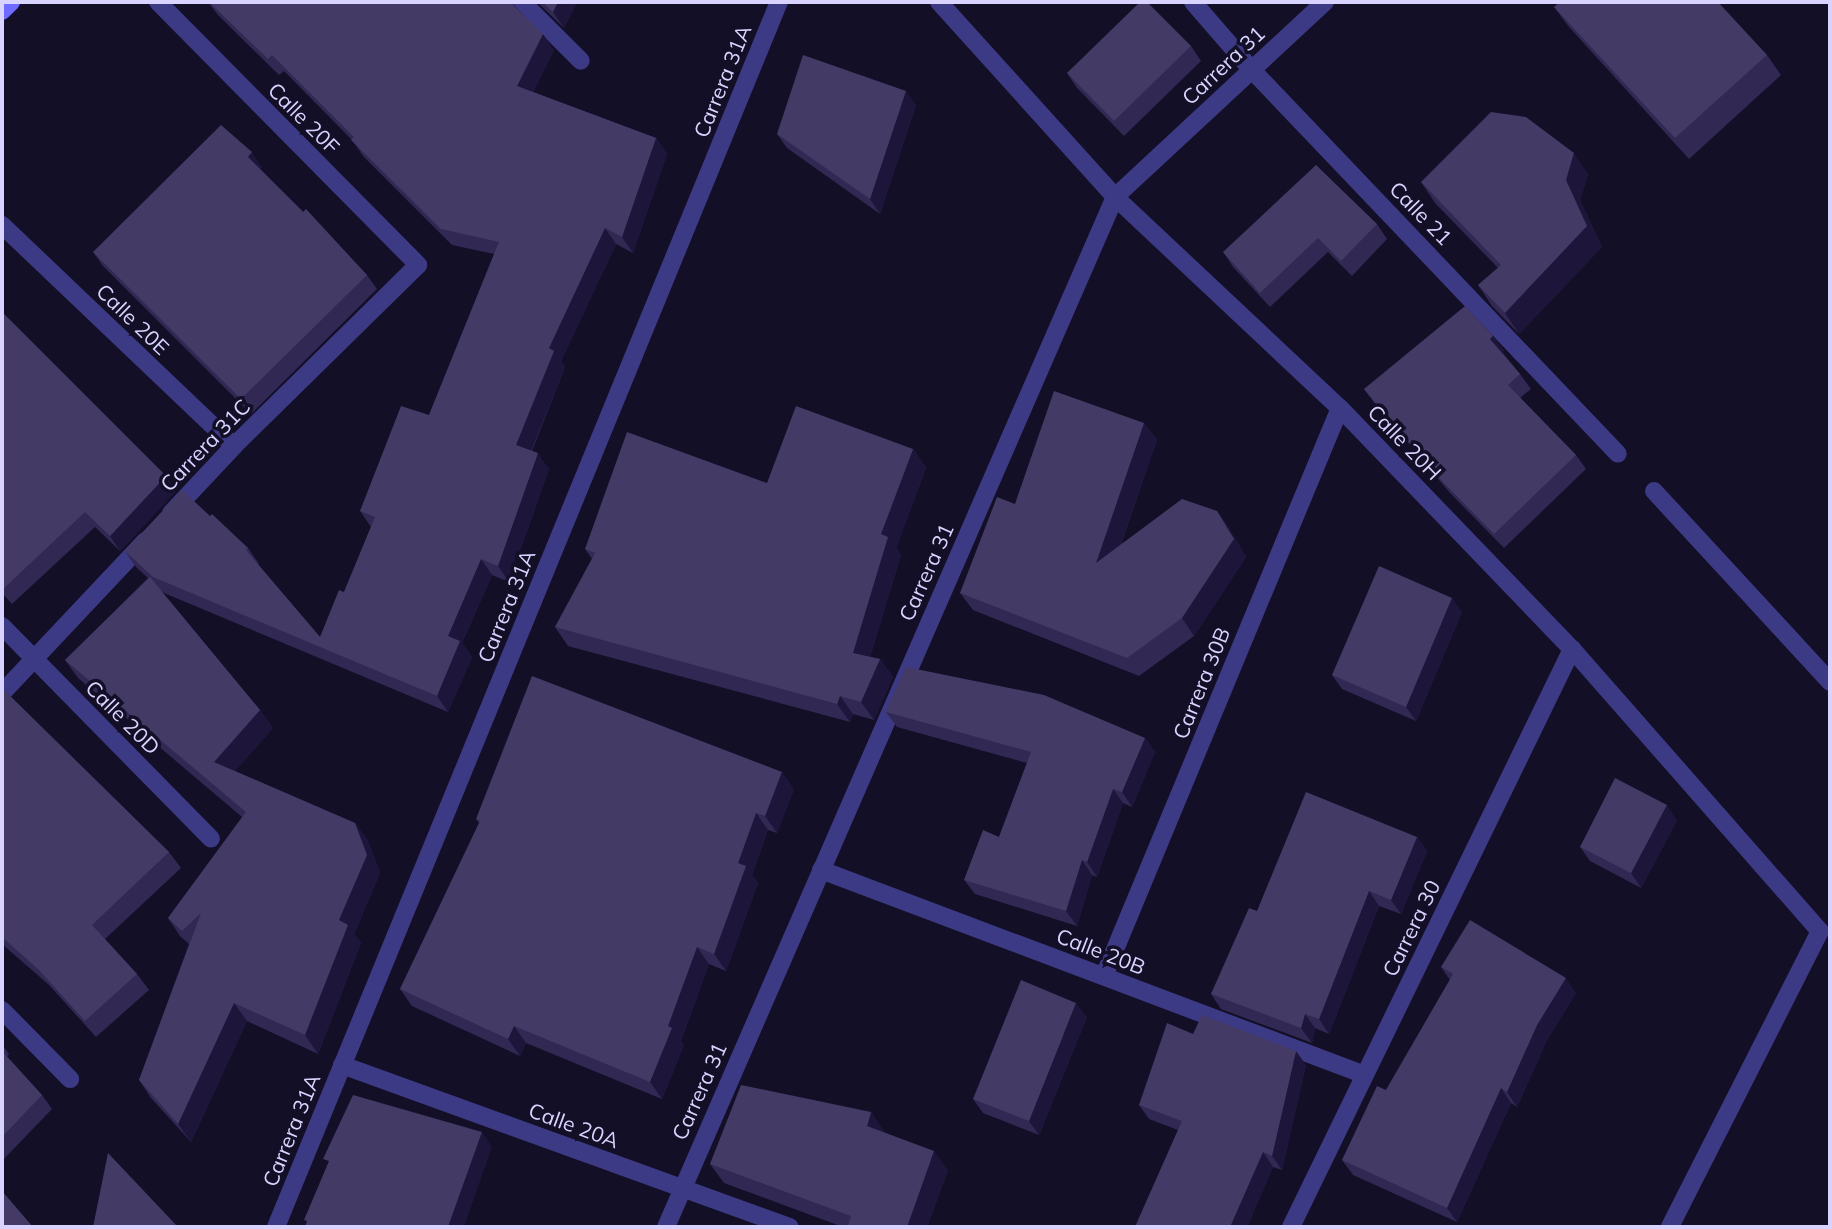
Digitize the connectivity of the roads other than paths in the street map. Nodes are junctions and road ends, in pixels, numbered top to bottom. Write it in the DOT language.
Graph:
graph roads {
  1 [pos="11,2"];
  2 [pos="158,2"];
  3 [pos="522,2"];
  4 [pos="779,2"];
  5 [pos="939,2"];
  6 [pos="1193,2"];
  7 [pos="1325,2"];
  8 [pos="2,11"];
  9 [pos="581,61"];
  10 [pos="1252,70"];
  11 [pos="1115,197"];
  12 [pos="2,225"];
  13 [pos="418,265"];
  14 [pos="1340,408"];
  15 [pos="234,446"];
  16 [pos="1618,454"];
  17 [pos="1654,491"];
  18 [pos="2,626"];
  19 [pos="1572,649"];
  20 [pos="35,660"];
  21 [pos="1830,682"];
  22 [pos="2,693"];
  23 [pos="211,839"];
  24 [pos="821,870"];
  25 [pos="1104,976"];
  26 [pos="2,1010"];
  27 [pos="342,1065"];
  28 [pos="1365,1075"];
  29 [pos="70,1079"];
  30 [pos="682,1188"];
  31 [pos="276,1227"];
  32 [pos="666,1227"];
  33 [pos="790,1227"];
  34 [pos="1290,1227"];
  35 [pos="1670,1227"];
  1 -- 8 [label="street"];
  2 -- 13 [label="street, Calle 20F"];
  3 -- 9 [label="street"];
  4 -- 27 [label="street, Carrera 31A"];
  5 -- 11 [label="street, Calle 20H"];
  6 -- 10 [label="street, Calle 21"];
  7 -- 10 [label="street, Carrera 31"];
  10 -- 11 [label="street, Carrera 31"];
  10 -- 16 [label="street, Calle 21"];
  11 -- 14 [label="street, Calle 20H"];
  11 -- 24 [label="street, Carrera 31"];
  12 -- 15 [label="street, Calle 20E"];
  13 -- 15 [label="street, Carrera 31C"];
  14 -- 19 [label="street, Calle 20H"];
  14 -- 25 [label="street, Carrera 30B"];
  15 -- 20 [label="street, Carrera 31C"];
  17 -- 21 [label="street"];
  18 -- 20 [label="street, Calle 20D"];
  19 -- 28 [label="street, Carrera 30"];
  19 -- 35 [label="street, Calle 20H"];
  20 -- 22 [label="street, Carrera 31C"];
  20 -- 23 [label="street, Calle 20D"];
  24 -- 25 [label="street, Calle 20B"];
  24 -- 30 [label="street, Carrera 31"];
  25 -- 28 [label="street, Calle 20B"];
  26 -- 29 [label="street"];
  27 -- 30 [label="street, Calle 20A"];
  27 -- 31 [label="street, Carrera 31A"];
  28 -- 34 [label="street, Carrera 30"];
  30 -- 32 [label="street, Carrera 31"];
  30 -- 33 [label="street, Calle 20A"];
}
